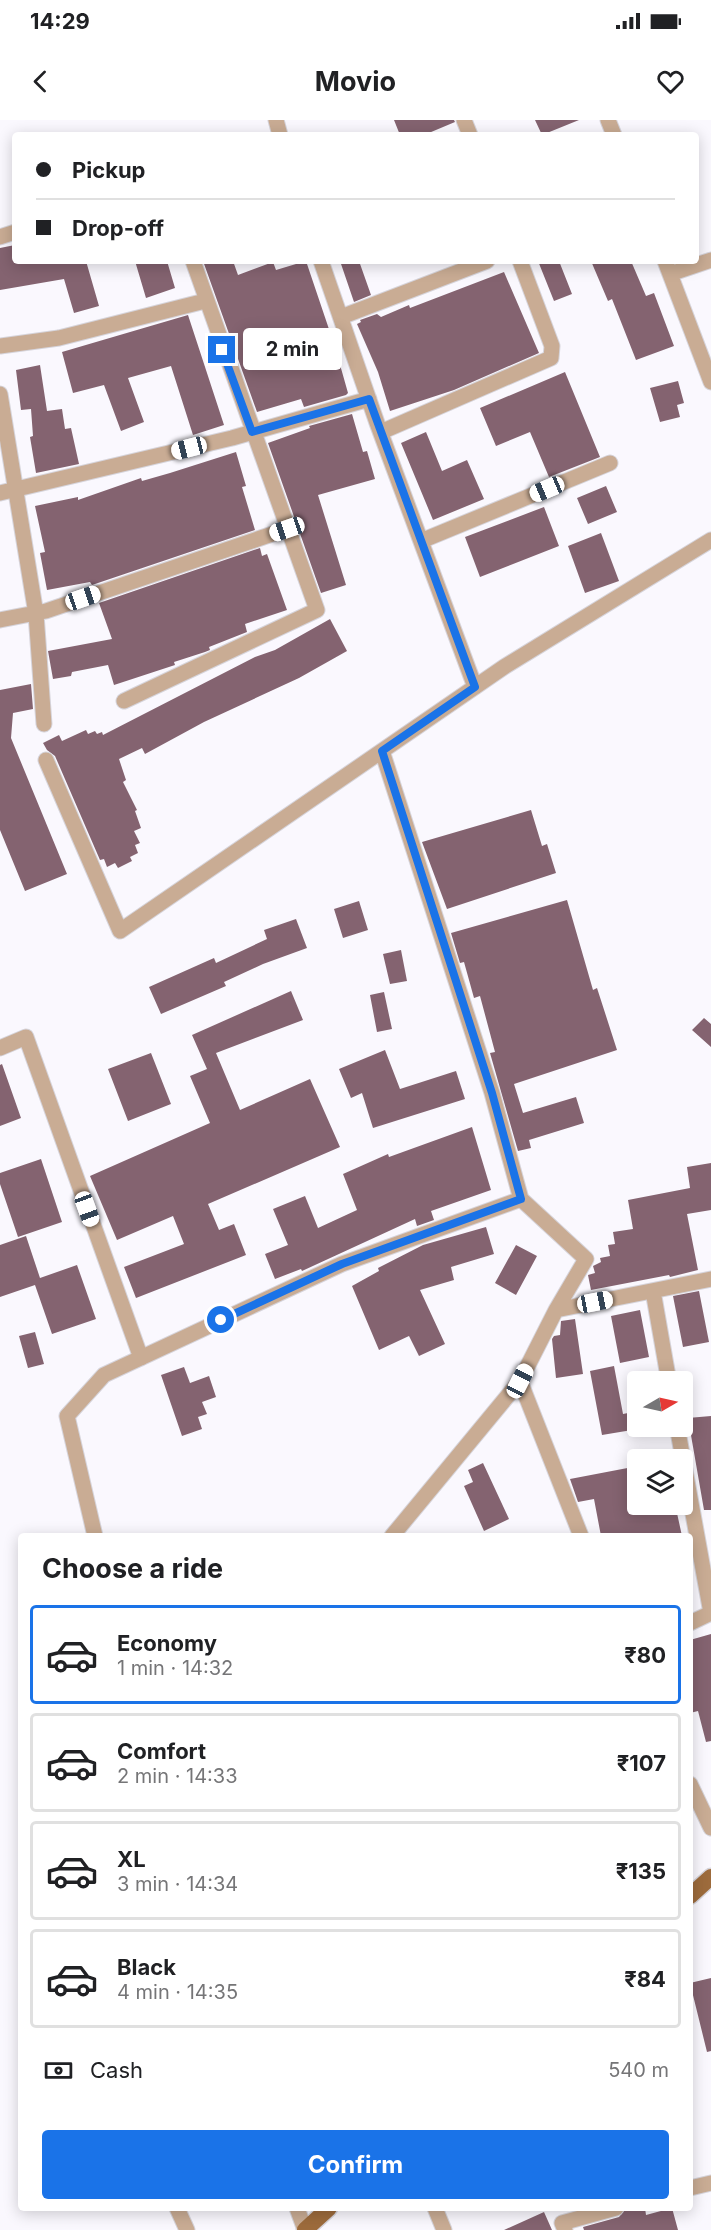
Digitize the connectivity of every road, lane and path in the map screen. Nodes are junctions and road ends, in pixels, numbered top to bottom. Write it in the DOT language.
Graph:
graph roads {
  1 [pos="194,264"];
  2 [pos="322,264"];
  3 [pos="479,264"];
  4 [pos="521,264"];
  5 [pos="689,264"];
  6 [pos="667,268"];
  7 [pos="205,301"];
  8 [pos="340,317"];
  9 [pos="0,346"];
  10 [pos="711,382"];
  11 [pos="0,394"];
  12 [pos="369,399"];
  13 [pos="252,432"];
  14 [pos="381,432"];
  15 [pos="610,463"];
  16 [pos="8,491"];
  17 [pos="287,529"];
  18 [pos="711,540"];
  19 [pos="421,541"];
  20 [pos="36,614"];
  21 [pos="0,620"];
  22 [pos="475,687"];
  23 [pos="124,701"];
  24 [pos="44,724"];
  25 [pos="382,751"];
  26 [pos="46,760"];
  27 [pos="0,1048"];
  28 [pos="521,1199"];
  29 [pos="711,1280"];
  30 [pos="653,1291"];
  31 [pos="556,1310"];
  32 [pos="141,1358"];
  33 [pos="667,1371"];
  34 [pos="520,1381"];
  35 [pos="679,1437"];
  36 [pos="93,1533"];
  37 [pos="394,1533"];
  38 [pos="580,1533"];
  39 [pos="711,1613"];
  40 [pos="693,1622"];
  41 [pos="693,1790"];
  42 [pos="711,1828"];
  43 [pos="711,1877"];
  44 [pos="693,1893"];
  45 [pos="711,2182"];
  46 [pos="693,2187"];
  47 [pos="178,2211"];
  48 [pos="298,2211"];
  49 [pos="326,2211"];
  50 [pos="436,2211"];
  51 [pos="605,2211"];
  52 [pos="187,2230"];
  53 [pos="305,2230"];
  54 [pos="444,2230"];
  55 [pos="565,2230"];
  1 -- 7 [label="street"];
  2 -- 8 [label="street"];
  3 -- 8 [label="street"];
  4 -- 14 [label="street"];
  5 -- 6 [label="street"];
  6 -- 10 [label="street"];
  7 -- 9 [label="street"];
  7 -- 13 [label="street"];
  8 -- 12 [label="street"];
  11 -- 16 [label="street"];
  12 -- 13 [label="street"];
  12 -- 14 [label="street"];
  13 -- 16 [label="street"];
  13 -- 17 [label="street"];
  14 -- 19 [label="street"];
  15 -- 19 [label="street"];
  16 -- 20 [label="street"];
  17 -- 20 [label="street"];
  17 -- 23 [label="street"];
  18 -- 22 [label="street"];
  19 -- 22 [label="street"];
  20 -- 21 [label="street"];
  20 -- 24 [label="street"];
  22 -- 25 [label="street"];
  25 -- 26 [label="street"];
  25 -- 28 [label="street"];
  27 -- 32 [label="street"];
  28 -- 31 [label="street"];
  28 -- 32 [label="street"];
  29 -- 30 [label="street"];
  30 -- 31 [label="street"];
  30 -- 33 [label="street"];
  31 -- 34 [label="street"];
  32 -- 36 [label="street"];
  34 -- 37 [label="street"];
  34 -- 38 [label="street"];
  35 -- 39 [label="street"];
  39 -- 40 [label="street"];
  41 -- 42 [label="street"];
  43 -- 44 [label="main road"];
  45 -- 46 [label="street"];
  47 -- 52 [label="street"];
  48 -- 53 [label="street"];
  49 -- 53 [label="main road"];
  50 -- 54 [label="street"];
  51 -- 55 [label="street"];
}
